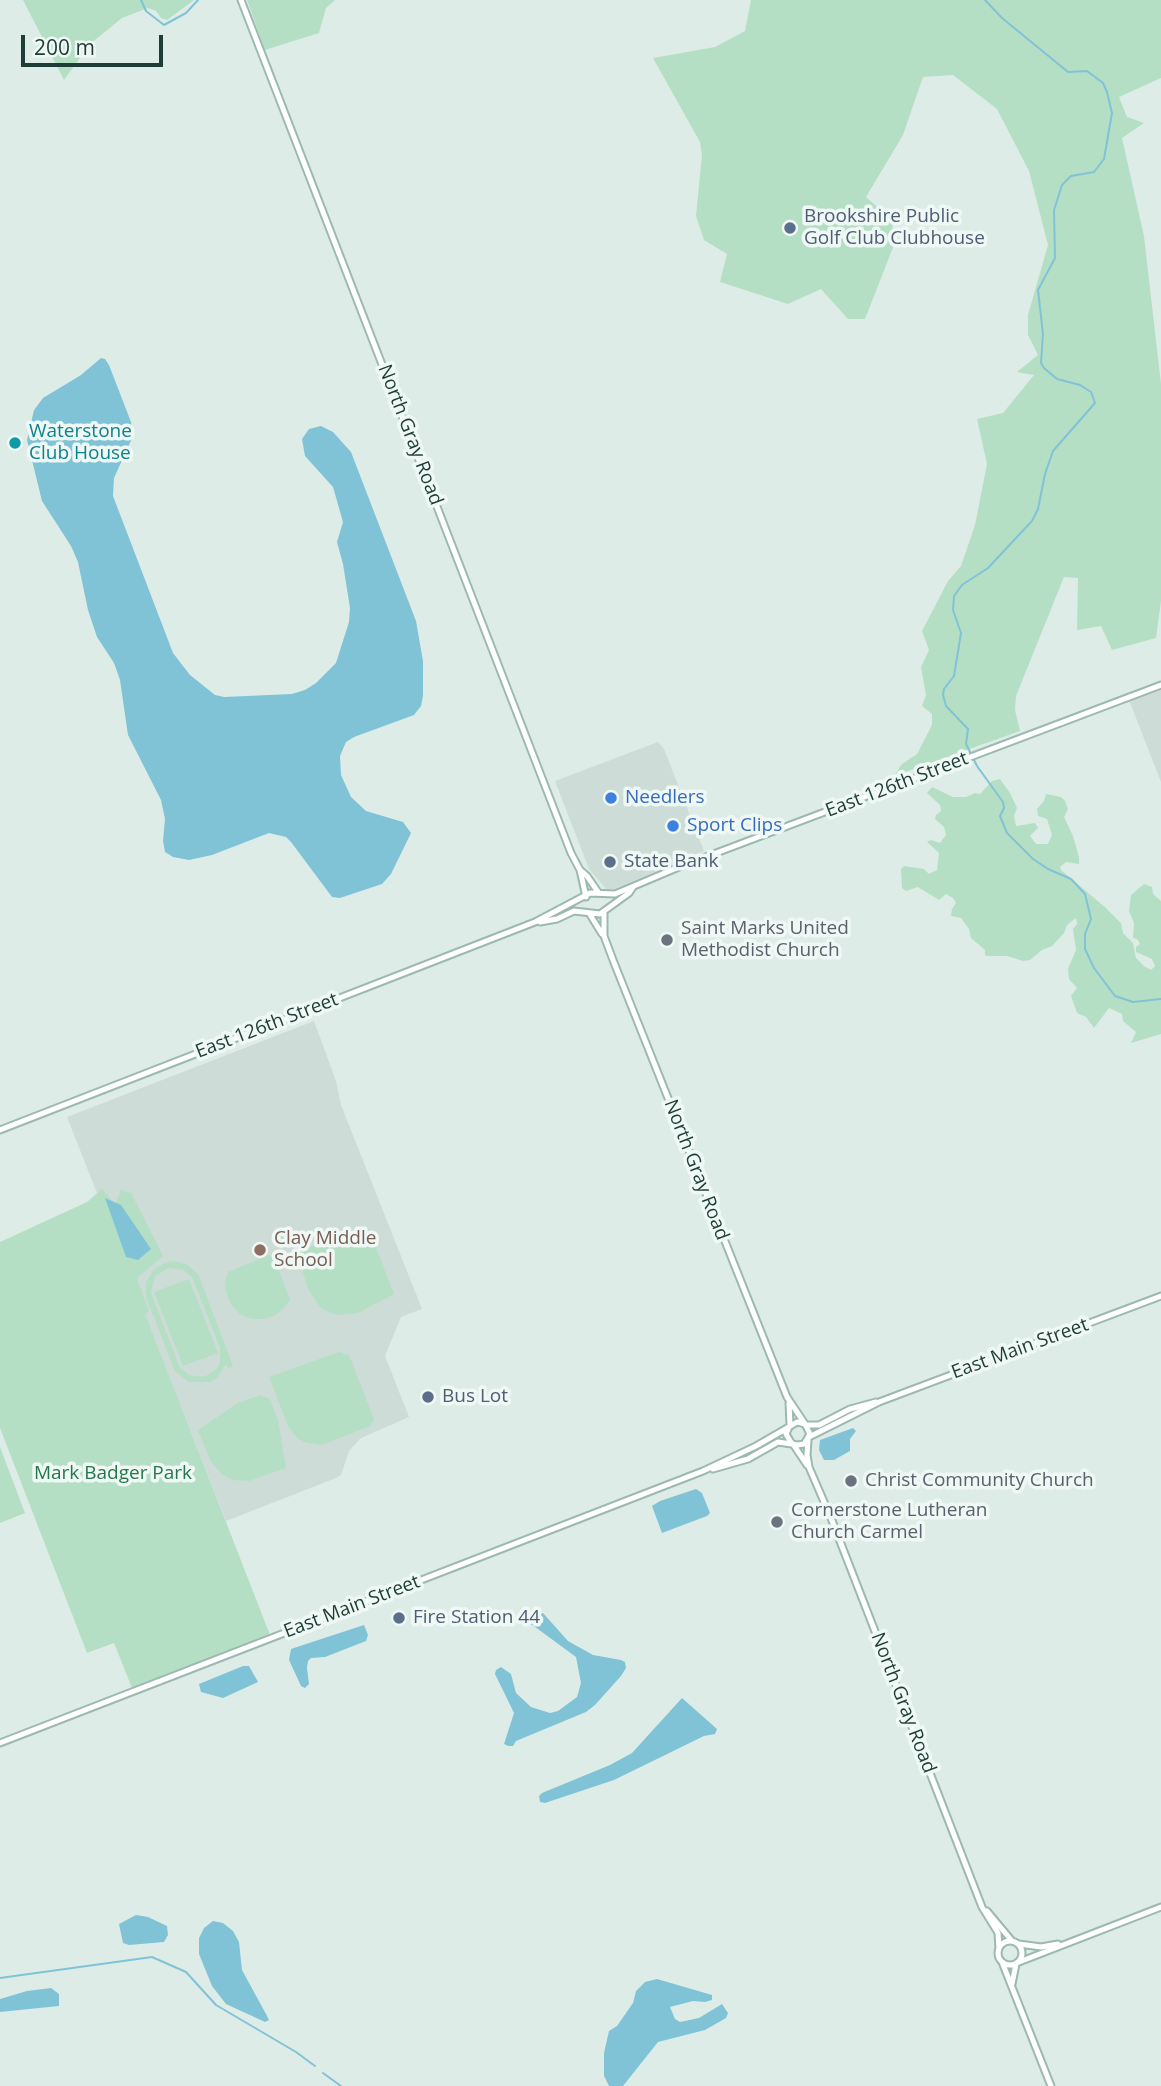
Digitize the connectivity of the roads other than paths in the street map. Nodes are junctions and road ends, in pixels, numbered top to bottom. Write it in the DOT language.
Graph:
graph roads {
  1 [pos="241,0"];
  2 [pos="1161,685"];
  3 [pos="580,870"];
  4 [pos="633,887"];
  5 [pos="598,893"];
  6 [pos="585,897"];
  7 [pos="604,911"];
  8 [pos="589,913"];
  9 [pos="535,922"];
  10 [pos="604,936"];
  11 [pos="0,1129"];
  12 [pos="1161,1296"];
  13 [pos="879,1402"];
  14 [pos="789,1403"];
  15 [pos="806,1425"];
  16 [pos="789,1426"];
  17 [pos="809,1438"];
  18 [pos="792,1444"];
  19 [pos="809,1467"];
  20 [pos="703,1471"];
  21 [pos="0,1743"];
  22 [pos="980,1900"];
  23 [pos="1161,1907"];
  24 [pos="1014,1942"];
  25 [pos="1068,1942"];
  26 [pos="999,1949"];
  27 [pos="1002,1962"];
  28 [pos="1017,1963"];
  29 [pos="1012,1984"];
  30 [pos="1051,2086"];
  1 -- 3 [label="street, North Gray Road"];
  2 -- 4 [label="street, East 126th Street"];
  3 -- 5 [label="street, North Gray Road"];
  3 -- 6 [label="street, North Gray Road"];
  4 -- 5 [label="street, East 126th Street"];
  4 -- 7 [label="street, East 126th Street"];
  5 -- 6 [label="street"];
  5 -- 7 [label="street"];
  6 -- 8 [label="street"];
  6 -- 9 [label="street, East 126th Street"];
  7 -- 8 [label="street"];
  7 -- 10 [label="street, North Gray Road"];
  8 -- 9 [label="street, East 126th Street"];
  8 -- 10 [label="street, North Gray Road"];
  9 -- 11 [label="street, East 126th Street"];
  10 -- 14 [label="street, North Gray Road"];
  12 -- 13 [label="street, East Main Street"];
  13 -- 15 [label="street, East Main Street"];
  13 -- 17 [label="street, East Main Street"];
  14 -- 15 [label="street, North Gray Road"];
  14 -- 16 [label="street, North Gray Road"];
  15 -- 16 [label="street"];
  15 -- 17 [label="street"];
  16 -- 18 [label="street"];
  16 -- 20 [label="street, East Main Street"];
  17 -- 18 [label="street"];
  17 -- 19 [label="street, North Gray Road"];
  18 -- 19 [label="street, North Gray Road"];
  18 -- 20 [label="street, East Main Street"];
  19 -- 22 [label="street, North Gray Road"];
  20 -- 21 [label="street, East Main Street"];
  22 -- 24 [label="street, North Gray Road"];
  22 -- 26 [label="street, North Gray Road"];
  23 -- 25 [label="street"];
  24 -- 25 [label="street"];
  24 -- 26 [label="street"];
  24 -- 28 [label="street"];
  25 -- 28 [label="street"];
  26 -- 27 [label="street"];
  27 -- 28 [label="street"];
  27 -- 29 [label="street"];
  28 -- 29 [label="street"];
  29 -- 30 [label="street"];
}
